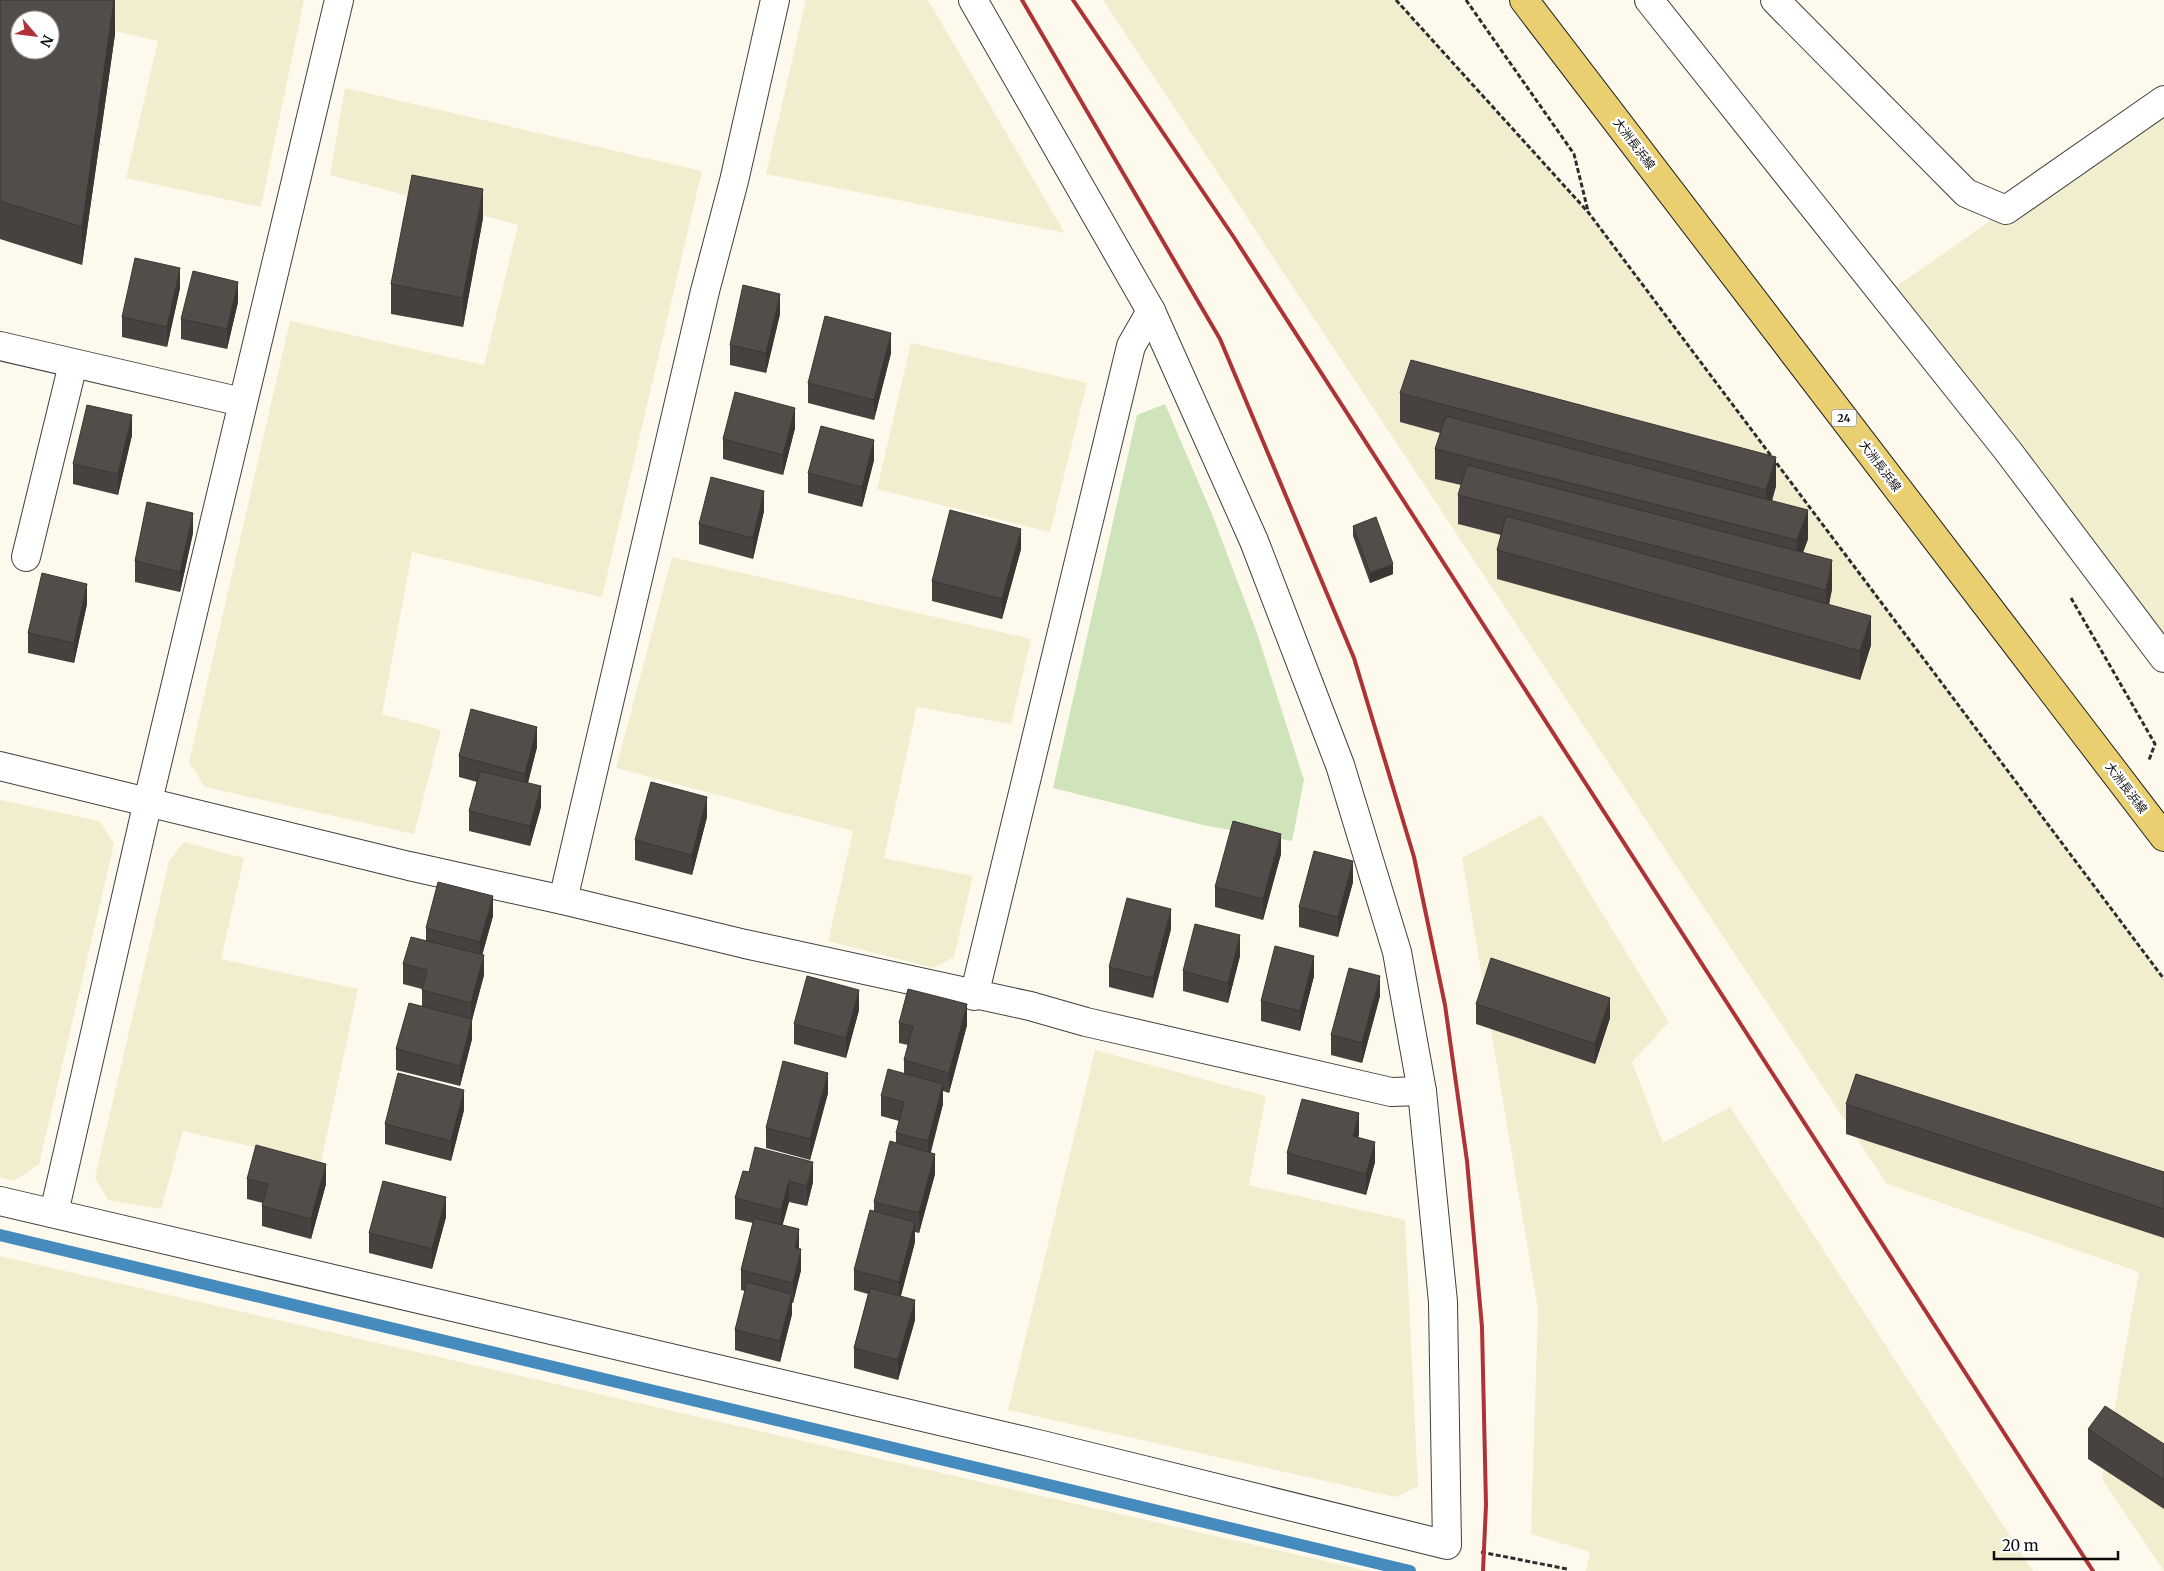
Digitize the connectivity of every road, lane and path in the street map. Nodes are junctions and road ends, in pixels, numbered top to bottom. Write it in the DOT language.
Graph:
graph roads {
  1 [pos="339,0"];
  2 [pos="775,0"];
  3 [pos="973,0"];
  4 [pos="1396,0"];
  5 [pos="1466,0"];
  6 [pos="1524,0"];
  7 [pos="1649,0"];
  8 [pos="1775,0"];
  9 [pos="2164,100"];
  10 [pos="1588,212"];
  11 [pos="1151,311"];
  12 [pos="0,346"];
  13 [pos="73,364"];
  14 [pos="242,402"];
  15 [pos="26,557"];
  16 [pos="2067,592"];
  17 [pos="2164,658"];
  18 [pos="0,766"];
  19 [pos="2135,800"];
  20 [pos="148,801"];
  21 [pos="2164,837"];
  22 [pos="563,900"];
  23 [pos="2164,978"];
  24 [pos="974,996"];
  25 [pos="1422,1091"];
  26 [pos="0,1201"];
  27 [pos="54,1213"];
  28 [pos="1447,1545"];
  29 [pos="1567,1571"];
  1 -- 14 [label="street"];
  2 -- 22 [label="street"];
  3 -- 11 [label="street"];
  4 -- 10 [label="path"];
  5 -- 10 [label="path"];
  6 -- 19 [label="main road, 大洲長浜線 / 24"];
  7 -- 17 [label="street"];
  8 -- 9 [label="street"];
  10 -- 23 [label="path"];
  11 -- 24 [label="street"];
  11 -- 25 [label="street"];
  12 -- 13 [label="street"];
  13 -- 14 [label="street"];
  13 -- 15 [label="street"];
  14 -- 20 [label="street"];
  16 -- 19 [label="path"];
  18 -- 20 [label="street"];
  19 -- 21 [label="main road, 大洲長浜線 / 24"];
  20 -- 22 [label="street"];
  20 -- 27 [label="street"];
  22 -- 24 [label="street"];
  24 -- 25 [label="street"];
  25 -- 28 [label="street"];
  26 -- 27 [label="street"];
  27 -- 28 [label="street"];
  28 -- 29 [label="path"];
}
